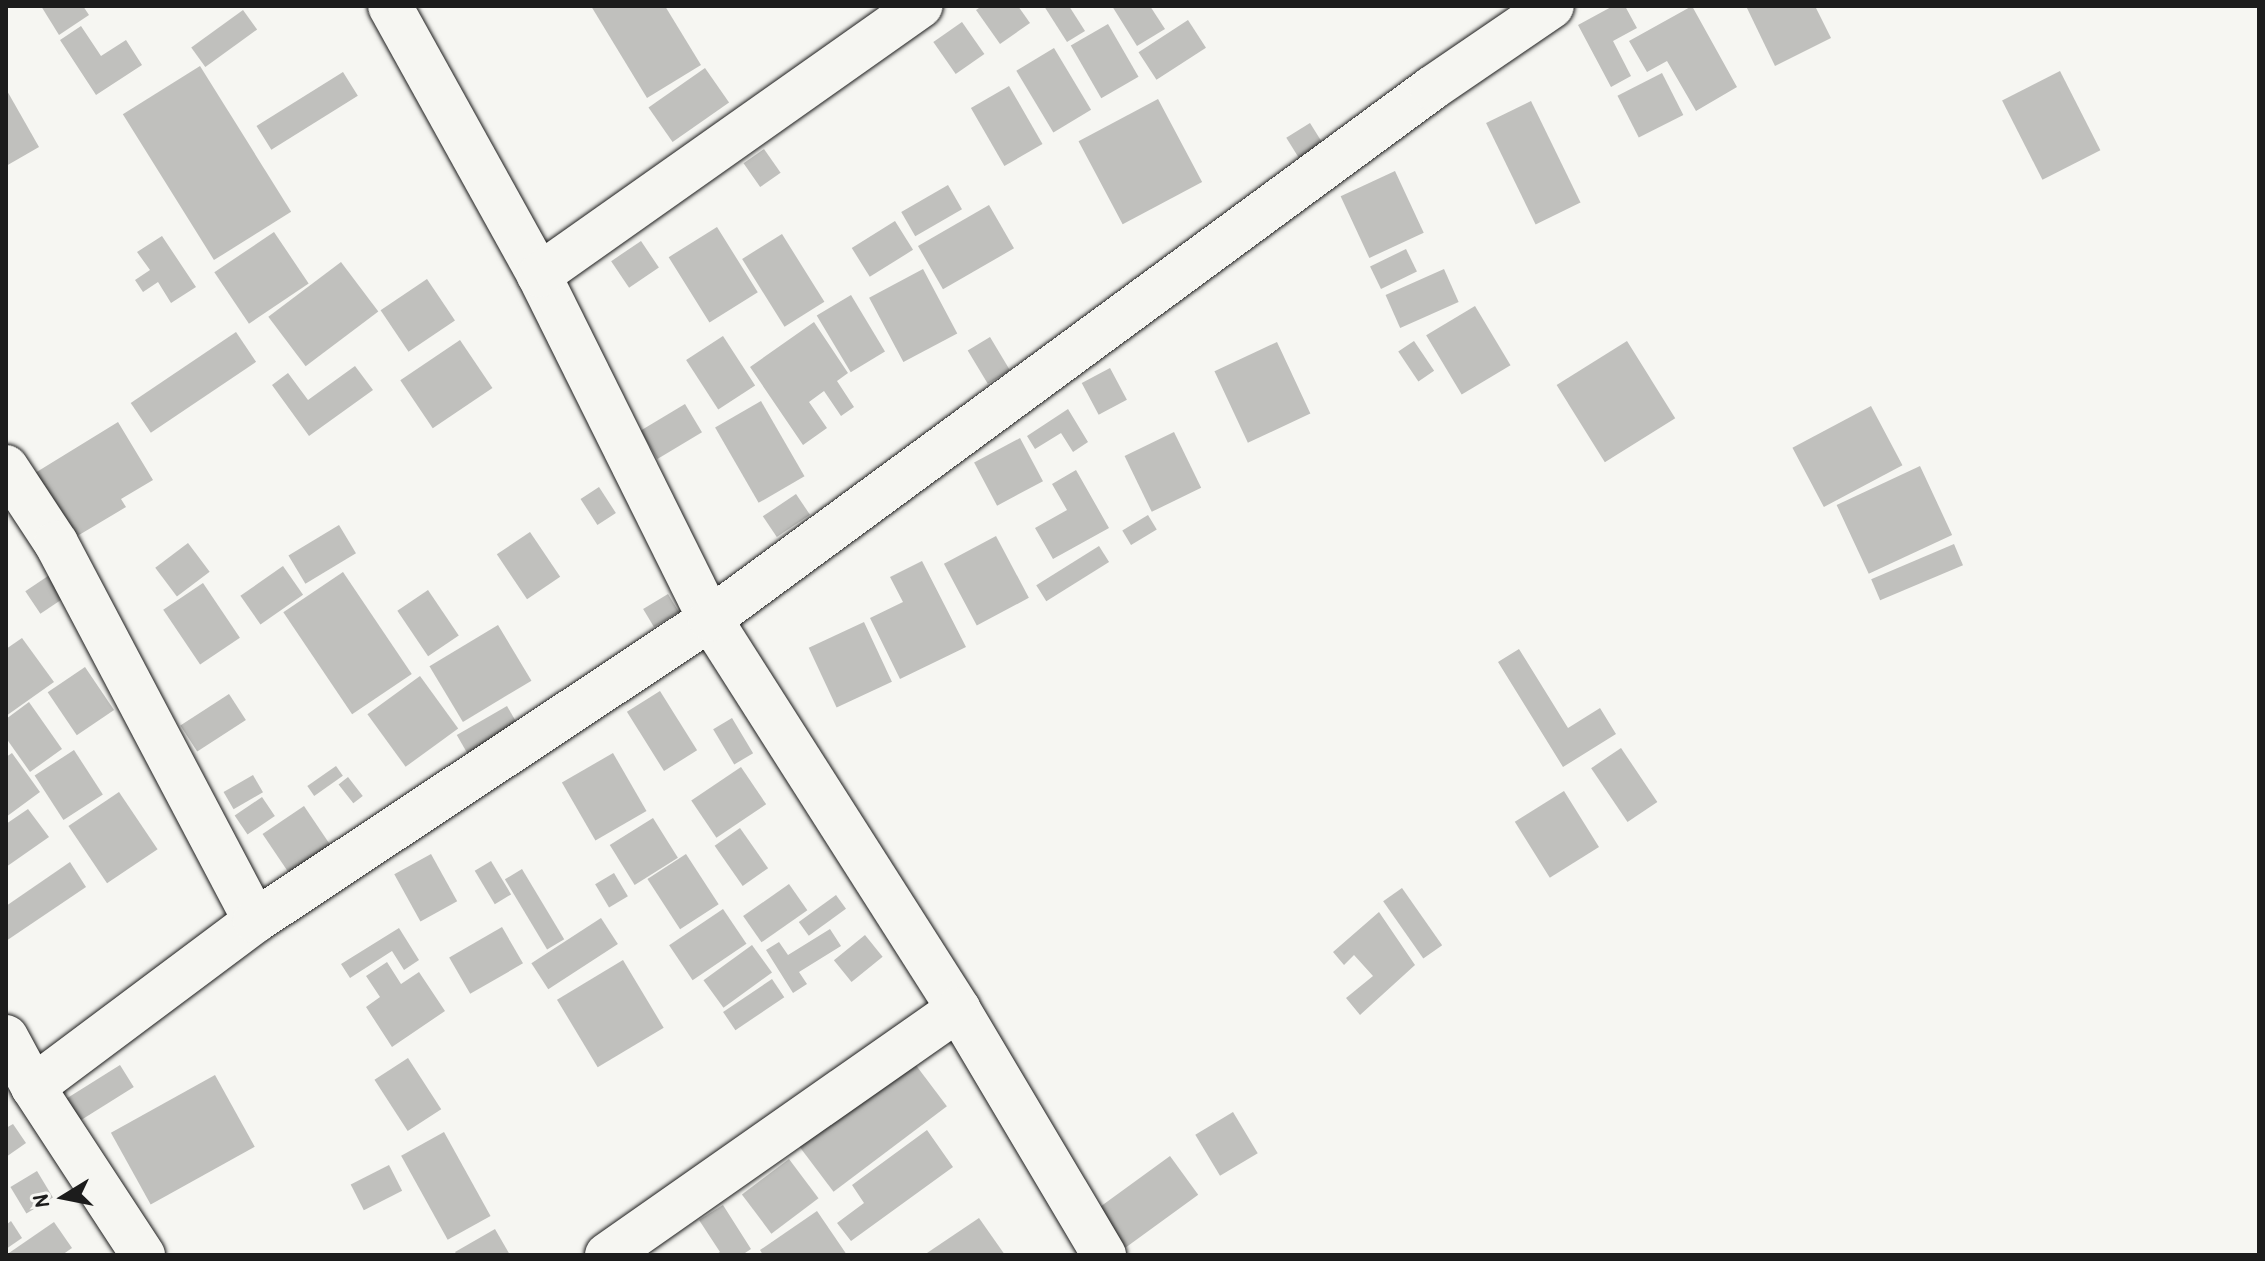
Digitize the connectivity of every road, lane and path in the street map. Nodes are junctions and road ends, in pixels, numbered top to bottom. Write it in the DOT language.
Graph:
graph roads {
  1 [pos="390,6"];
  2 [pos="921,6"];
  3 [pos="1552,6"];
  4 [pos="539,275"];
  5 [pos="6,467"];
  6 [pos="710,619"];
  7 [pos="255,921"];
  8 [pos="958,1009"];
  9 [pos="6,1037"];
  10 [pos="33,1087"];
  11 [pos="143,1255"];
  12 [pos="607,1255"];
  13 [pos="1104,1255"];
  1 -- 4 [label="street"];
  2 -- 4 [label="street"];
  3 -- 6 [label="street"];
  4 -- 6 [label="street"];
  5 -- 7 [label="street"];
  6 -- 7 [label="street"];
  6 -- 8 [label="street"];
  7 -- 10 [label="street"];
  8 -- 12 [label="street"];
  8 -- 13 [label="street"];
  9 -- 10 [label="street"];
  10 -- 11 [label="street"];
}
